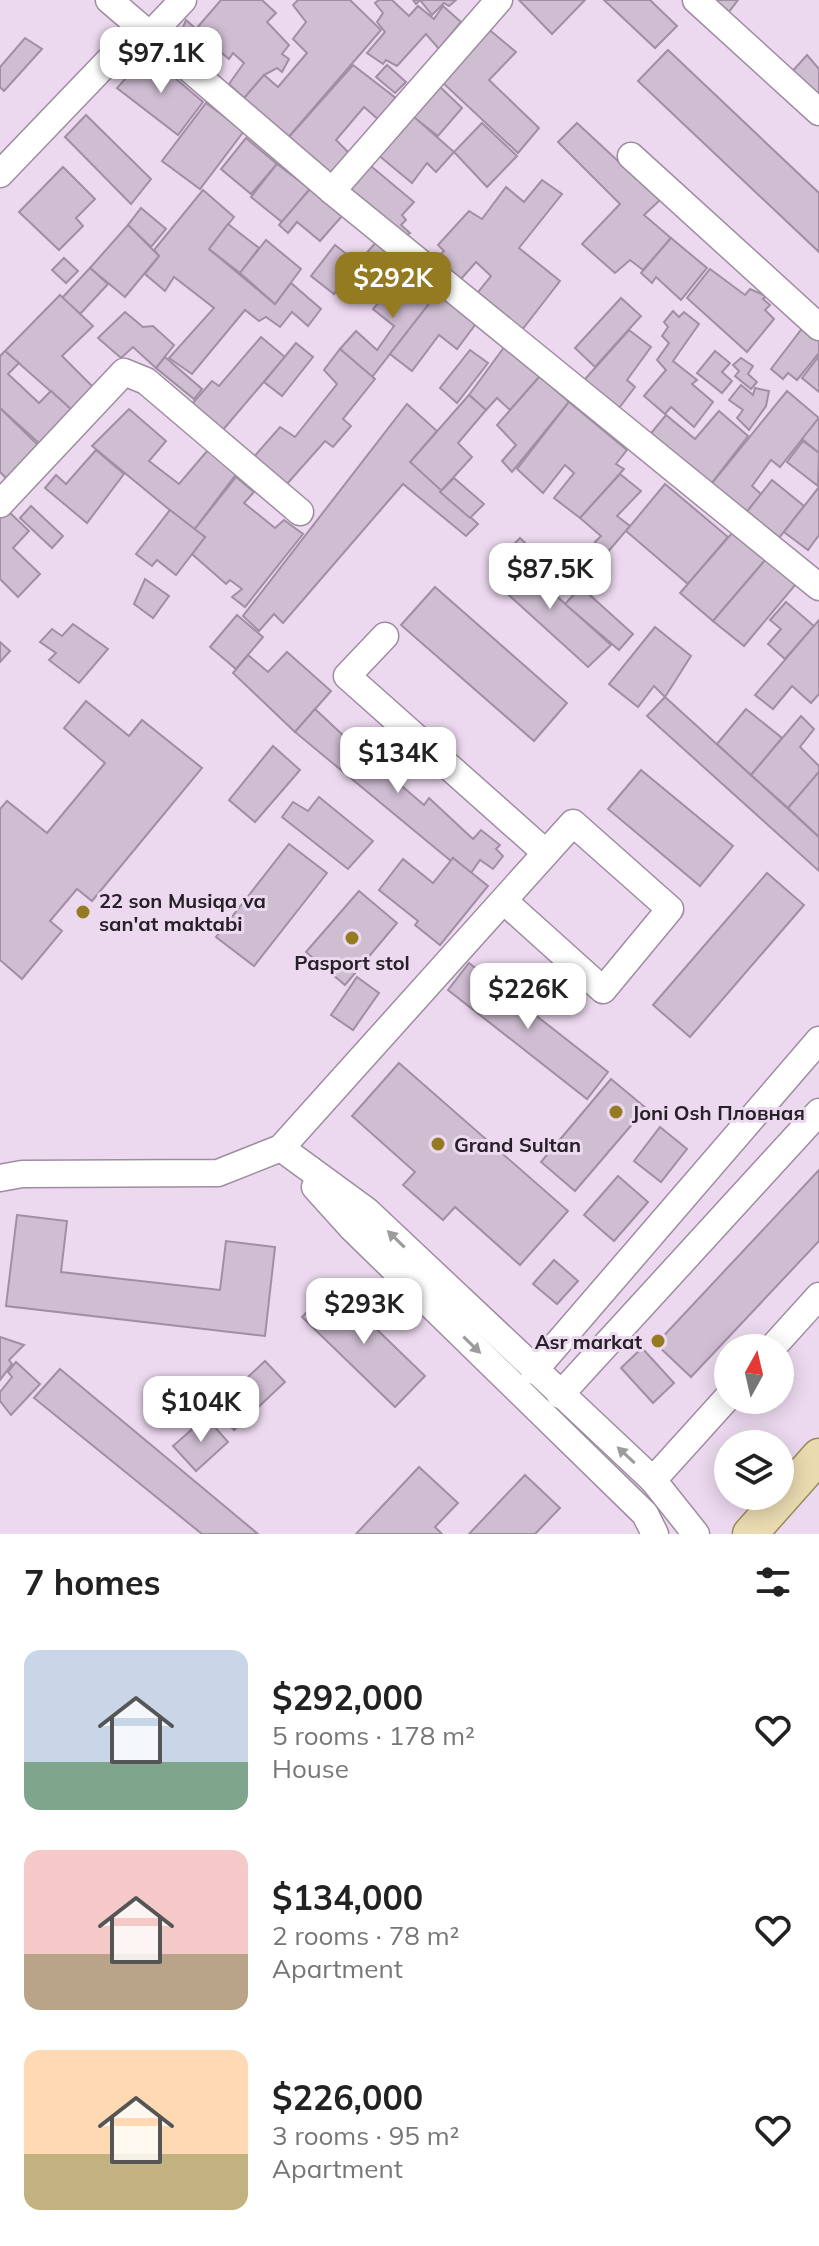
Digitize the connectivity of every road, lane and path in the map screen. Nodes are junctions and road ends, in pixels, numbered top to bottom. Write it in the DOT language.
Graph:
graph roads {
  1 [pos="109,0"];
  2 [pos="183,0"];
  3 [pos="499,0"];
  4 [pos="696,0"];
  5 [pos="145,31"];
  6 [pos="819,112"];
  7 [pos="631,156"];
  8 [pos="0,174"];
  9 [pos="332,191"];
  10 [pos="819,327"];
  11 [pos="0,504"];
  12 [pos="300,512"];
  13 [pos="819,587"];
  14 [pos="385,636"];
  15 [pos="546,853"];
  16 [pos="504,901"];
  17 [pos="819,1040"];
  18 [pos="819,1112"];
  19 [pos="281,1148"];
  20 [pos="0,1178"];
  21 [pos="819,1296"];
  22 [pos="785,1334"];
  23 [pos="534,1371"];
  24 [pos="560,1395"];
  25 [pos="714,1412"];
  26 [pos="819,1456"];
  27 [pos="653,1480"];
  28 [pos="655,1534"];
  29 [pos="696,1534"];
  30 [pos="750,1534"];
  1 -- 5 [label="street"];
  2 -- 5 [label="street"];
  3 -- 9 [label="street"];
  4 -- 6 [label="street"];
  5 -- 8 [label="street"];
  5 -- 9 [label="street"];
  7 -- 10 [label="street"];
  9 -- 13 [label="street"];
  11 -- 12 [label="street"];
  14 -- 15 [label="street"];
  15 -- 16 [label="street"];
  15 -- 16 [label="street"];
  16 -- 19 [label="street"];
  17 -- 23 [label="street"];
  18 -- 24 [label="street"];
  19 -- 20 [label="street"];
  23 -- 19 [label="street, one-way"];
  19 -- 28 [label="street, one-way"];
  21 -- 22 [label="street"];
  23 -- 24 [label="street"];
  27 -- 24 [label="street, one-way"];
  25 -- 27 [label="street"];
  26 -- 30 [label="main road"];
  27 -- 29 [label="street"];
}
